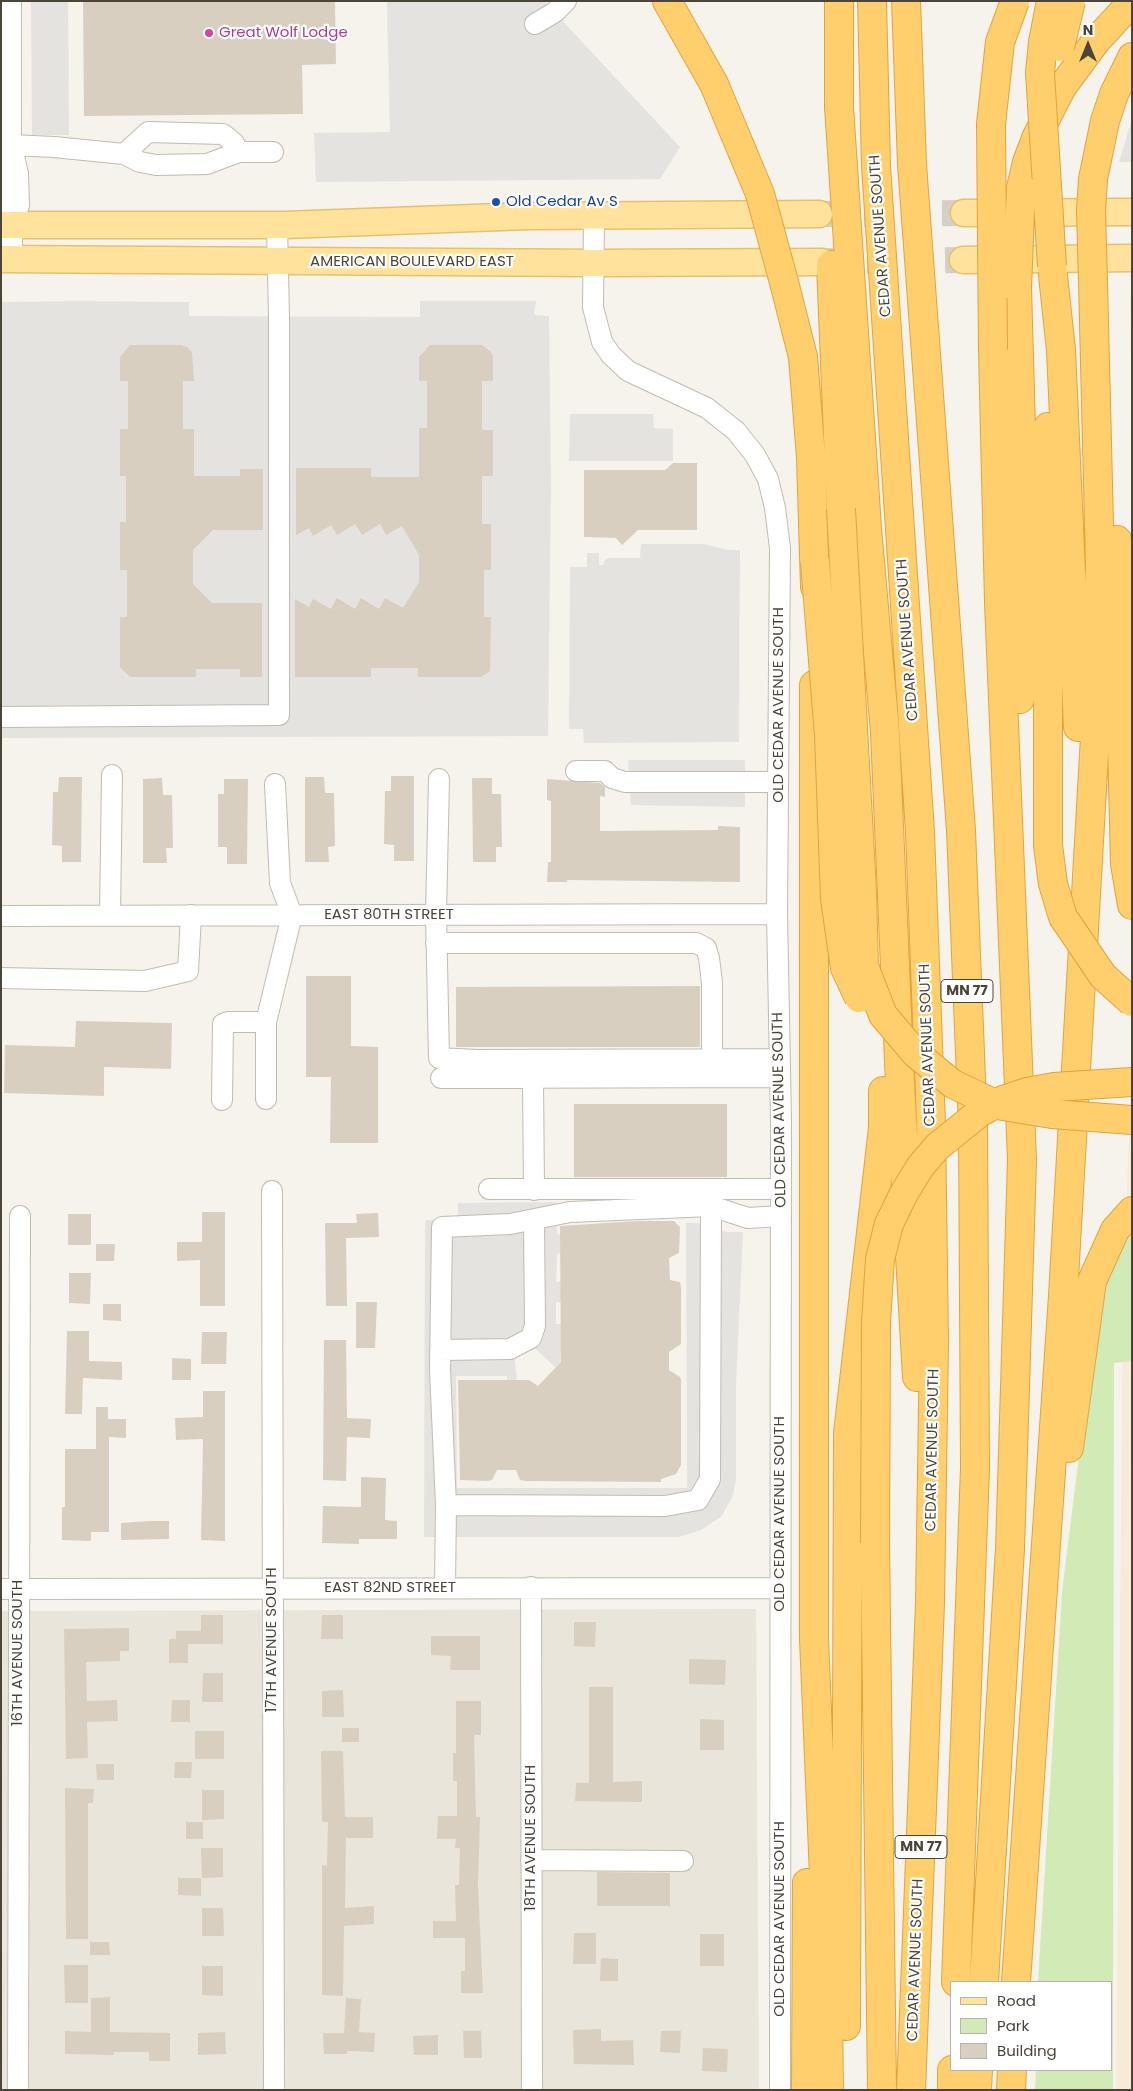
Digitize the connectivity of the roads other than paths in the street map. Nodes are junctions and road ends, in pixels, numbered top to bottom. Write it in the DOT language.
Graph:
graph roads {
  1 [pos="11,1"];
  2 [pos="566,1"];
  3 [pos="667,1"];
  4 [pos="839,1"];
  5 [pos="872,1"];
  6 [pos="906,1"];
  7 [pos="1015,1"];
  8 [pos="1051,1"];
  9 [pos="1071,1"];
  10 [pos="1132,2"];
  11 [pos="535,24"];
  12 [pos="1132,57"];
  13 [pos="840,107"];
  14 [pos="11,145"];
  15 [pos="238,152"];
  16 [pos="274,152"];
  17 [pos="124,154"];
  18 [pos="1047,175"];
  19 [pos="3,181"];
  20 [pos="1132,212"];
  21 [pos="964,213"];
  22 [pos="818,214"];
  23 [pos="594,216"];
  24 [pos="7,225"];
  25 [pos="277,225"];
  26 [pos="1132,258"];
  27 [pos="6,259"];
  28 [pos="964,260"];
  29 [pos="276,262"];
  30 [pos="822,262"];
  31 [pos="593,263"];
  32 [pos="1094,290"];
  33 [pos="1054,350"];
  34 [pos="815,562"];
  35 [pos="1,717"];
  36 [pos="885,732"];
  37 [pos="576,771"];
  38 [pos="112,775"];
  39 [pos="439,779"];
  40 [pos="778,782"];
  41 [pos="275,784"];
  42 [pos="1132,905"];
  43 [pos="777,914"];
  44 [pos="191,915"];
  45 [pos="292,915"];
  46 [pos="436,915"];
  47 [pos="1,916"];
  48 [pos="110,916"];
  49 [pos="1015,940"];
  50 [pos="436,943"];
  51 [pos="1082,974"];
  52 [pos="1,978"];
  53 [pos="1132,1002"];
  54 [pos="266,1022"];
  55 [pos="712,1058"];
  56 [pos="780,1068"];
  57 [pos="441,1078"];
  58 [pos="532,1080"];
  59 [pos="1132,1082"];
  60 [pos="266,1099"];
  61 [pos="222,1100"];
  62 [pos="1132,1120"];
  63 [pos="1132,1126"];
  64 [pos="489,1189"];
  65 [pos="781,1189"];
  66 [pos="534,1190"];
  67 [pos="272,1191"];
  68 [pos="710,1206"];
  69 [pos="1132,1212"];
  70 [pos="20,1216"];
  71 [pos="781,1216"];
  72 [pos="534,1220"];
  73 [pos="440,1350"];
  74 [pos="446,1505"];
  75 [pos="1048,1524"];
  76 [pos="445,1587"];
  77 [pos="531,1587"];
  78 [pos="272,1588"];
  79 [pos="779,1588"];
  80 [pos="10,1589"];
  81 [pos="930,1603"];
  82 [pos="814,1639"];
  83 [pos="1027,1815"];
  84 [pos="531,1860"];
  85 [pos="683,1861"];
  86 [pos="956,1981"];
  87 [pos="984,1981"];
  88 [pos="1016,1981"];
  89 [pos="1031,1981"];
  90 [pos="952,2071"];
  91 [pos="978,2071"];
  92 [pos="1012,2071"];
  93 [pos="1029,2071"];
  94 [pos="18,2090"];
  95 [pos="274,2090"];
  96 [pos="532,2090"];
  97 [pos="780,2090"];
  98 [pos="806,2090"];
  99 [pos="829,2090"];
  100 [pos="846,2090"];
  101 [pos="882,2090"];
  102 [pos="911,2090"];
  103 [pos="952,2090"];
  104 [pos="976,2090"];
  105 [pos="1011,2090"];
  106 [pos="1028,2090"];
  1 -- 14 [label="street"];
  2 -- 11 [label="street"];
  3 -- 34 [label="highway, bridge"];
  4 -- 13 [label="highway"];
  5 -- 81 [label="highway, CEDAR AVENUE SOUTH / MN 77"];
  6 -- 86 [label="highway, MN 77"];
  7 -- 49 [label="highway, bridge"];
  8 -- 18 [label="highway, bridge"];
  9 -- 18 [label="highway, bridge"];
  10 -- 49 [label="highway, bridge"];
  12 -- 32 [label="highway, bridge"];
  13 -- 36 [label="highway"];
  13 -- 62 [label="highway, bridge"];
  14 -- 17 [label="street"];
  14 -- 19 [label="street"];
  14 -- 24 [label="street"];
  15 -- 16 [label="street"];
  15 -- 17 [label="street"];
  15 -- 17 [label="street"];
  18 -- 33 [label="highway, bridge"];
  19 -- 24 [label="street"];
  20 -- 21 [label="main road"];
  22 -- 23 [label="main road"];
  23 -- 25 [label="main road"];
  23 -- 31 [label="street, OLD CEDAR AVENUE SOUTH"];
  24 -- 25 [label="main road"];
  24 -- 27 [label="street"];
  25 -- 29 [label="street"];
  26 -- 28 [label="main road"];
  27 -- 29 [label="main road, AMERICAN BOULEVARD EAST"];
  29 -- 31 [label="main road, AMERICAN BOULEVARD EAST"];
  29 -- 35 [label="street"];
  30 -- 31 [label="main road, AMERICAN BOULEVARD EAST"];
  31 -- 40 [label="street, OLD CEDAR AVENUE SOUTH"];
  32 -- 42 [label="highway"];
  32 -- 51 [label="highway"];
  33 -- 51 [label="highway"];
  33 -- 53 [label="highway, bridge"];
  34 -- 63 [label="highway, bridge"];
  34 -- 82 [label="highway"];
  36 -- 81 [label="highway"];
  36 -- 100 [label="highway"];
  37 -- 40 [label="street"];
  38 -- 48 [label="street"];
  39 -- 46 [label="street"];
  40 -- 43 [label="street, OLD CEDAR AVENUE SOUTH"];
  41 -- 45 [label="street"];
  43 -- 46 [label="street, EAST 80TH STREET"];
  43 -- 56 [label="street, OLD CEDAR AVENUE SOUTH"];
  44 -- 45 [label="street, EAST 80TH STREET"];
  44 -- 48 [label="street, EAST 80TH STREET"];
  44 -- 52 [label="street"];
  45 -- 46 [label="street, EAST 80TH STREET"];
  45 -- 54 [label="street"];
  46 -- 50 [label="street"];
  47 -- 48 [label="street, EAST 80TH STREET"];
  49 -- 87 [label="highway"];
  50 -- 55 [label="street"];
  50 -- 55 [label="street"];
  51 -- 75 [label="highway"];
  54 -- 60 [label="street"];
  54 -- 61 [label="street"];
  55 -- 56 [label="street"];
  56 -- 58 [label="street"];
  56 -- 65 [label="street, OLD CEDAR AVENUE SOUTH"];
  57 -- 58 [label="street"];
  58 -- 66 [label="street"];
  59 -- 101 [label="highway, bridge"];
  64 -- 66 [label="street"];
  65 -- 66 [label="street"];
  65 -- 71 [label="street, OLD CEDAR AVENUE SOUTH"];
  67 -- 78 [label="street, 17TH AVENUE SOUTH"];
  68 -- 71 [label="street"];
  68 -- 72 [label="street"];
  68 -- 74 [label="street"];
  69 -- 75 [label="highway"];
  70 -- 80 [label="street, 16TH AVENUE SOUTH"];
  71 -- 79 [label="street, OLD CEDAR AVENUE SOUTH"];
  72 -- 73 [label="street"];
  72 -- 73 [label="street"];
  73 -- 74 [label="street"];
  74 -- 76 [label="street"];
  75 -- 83 [label="highway"];
  76 -- 77 [label="street, EAST 82ND STREET"];
  76 -- 78 [label="street, EAST 82ND STREET"];
  77 -- 79 [label="street, EAST 82ND STREET"];
  77 -- 84 [label="street, 18TH AVENUE SOUTH"];
  78 -- 80 [label="street, EAST 82ND STREET"];
  78 -- 95 [label="street, 17TH AVENUE SOUTH"];
  79 -- 97 [label="street, OLD CEDAR AVENUE SOUTH"];
  80 -- 94 [label="street, 16TH AVENUE SOUTH"];
  81 -- 102 [label="highway, CEDAR AVENUE SOUTH / MN 77"];
  82 -- 98 [label="highway"];
  82 -- 99 [label="highway"];
  83 -- 88 [label="highway"];
  83 -- 89 [label="highway"];
  84 -- 85 [label="street"];
  84 -- 96 [label="street, 18TH AVENUE SOUTH"];
  90 -- 103 [label="highway"];
  91 -- 104 [label="highway"];
  92 -- 105 [label="highway"];
  93 -- 106 [label="highway"];
}
